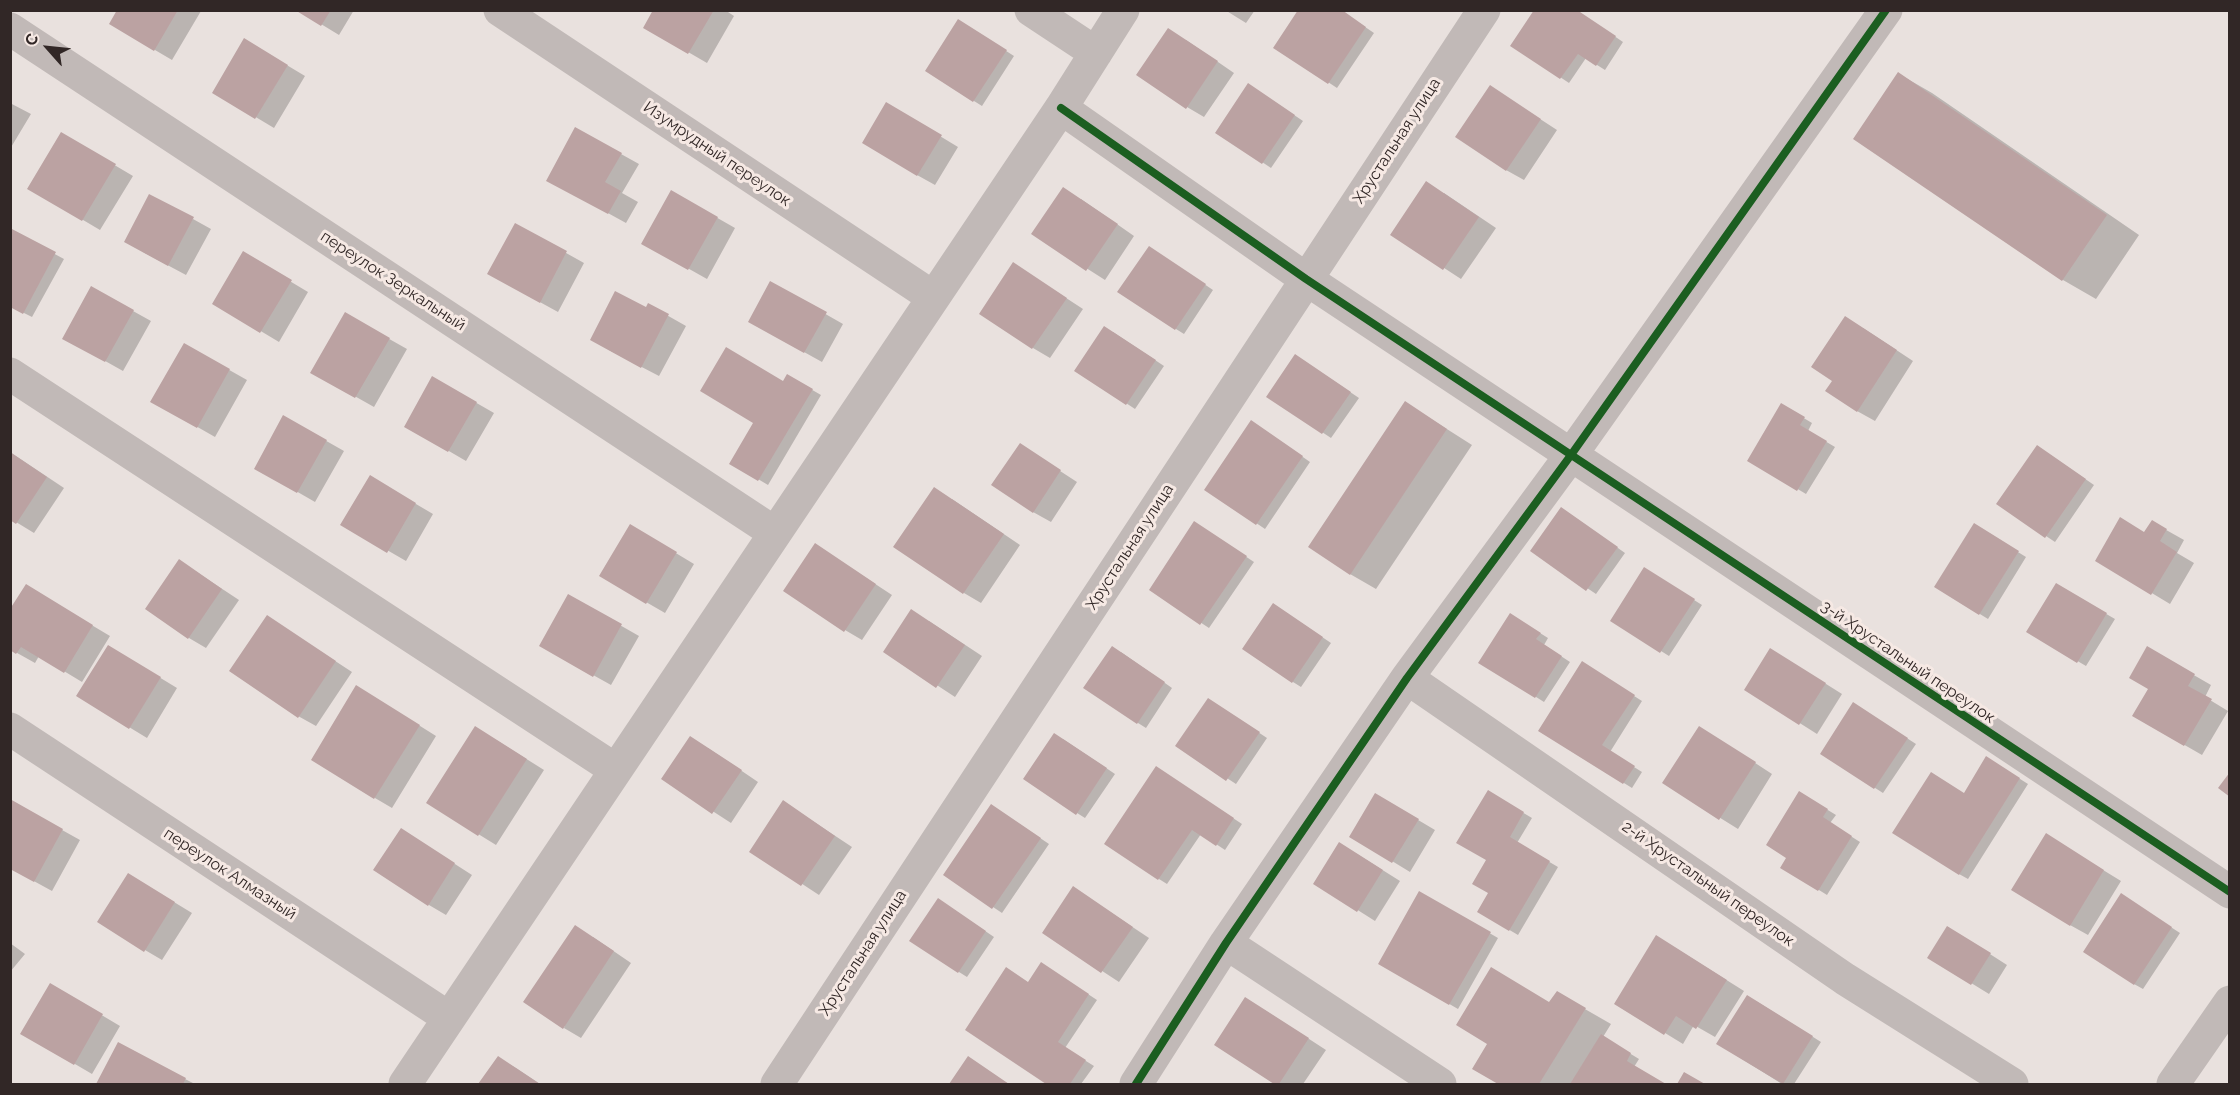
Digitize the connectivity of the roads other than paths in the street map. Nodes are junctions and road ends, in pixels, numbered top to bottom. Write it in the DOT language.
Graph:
graph roads {
  1 [pos="500,10"];
  2 [pos="1031,10"];
  3 [pos="1123,10"];
  4 [pos="1484,10"];
  5 [pos="1886,10"];
  6 [pos="10,28"];
  7 [pos="1096,53"];
  8 [pos="1061,108"];
  9 [pos="1306,279"];
  10 [pos="933,297"];
  11 [pos="10,374"];
  12 [pos="1571,455"];
  13 [pos="775,533"];
  14 [pos="1407,678"];
  15 [pos="10,729"];
  16 [pos="616,770"];
  17 [pos="2229,892"];
  18 [pos="1226,944"];
  19 [pos="2229,1002"];
  20 [pos="449,1018"];
  21 [pos="405,1084"];
  22 [pos="777,1084"];
  23 [pos="1136,1084"];
  24 [pos="1440,1084"];
  25 [pos="2012,1084"];
  26 [pos="2173,1084"];
  1 -- 10 [label="street, Изумрудный переулок"];
  2 -- 7 [label="street"];
  3 -- 7 [label="street"];
  4 -- 9 [label="street, Хрустальная улица"];
  5 -- 12 [label="street"];
  6 -- 13 [label="street, переулок Зеркальный"];
  7 -- 8 [label="street"];
  8 -- 9 [label="street, 3-й Хрустальный переулок"];
  8 -- 10 [label="street"];
  9 -- 12 [label="street, 3-й Хрустальный переулок"];
  9 -- 22 [label="street, Хрустальная улица"];
  10 -- 13 [label="street"];
  11 -- 16 [label="street"];
  12 -- 14 [label="street"];
  12 -- 17 [label="street, 3-й Хрустальный переулок"];
  13 -- 16 [label="street"];
  14 -- 18 [label="street"];
  14 -- 25 [label="street, 2-й Хрустальный переулок"];
  15 -- 20 [label="street, переулок Алмазный"];
  16 -- 20 [label="street"];
  18 -- 23 [label="street"];
  18 -- 24 [label="street"];
  19 -- 26 [label="street"];
  20 -- 21 [label="street"];
}
